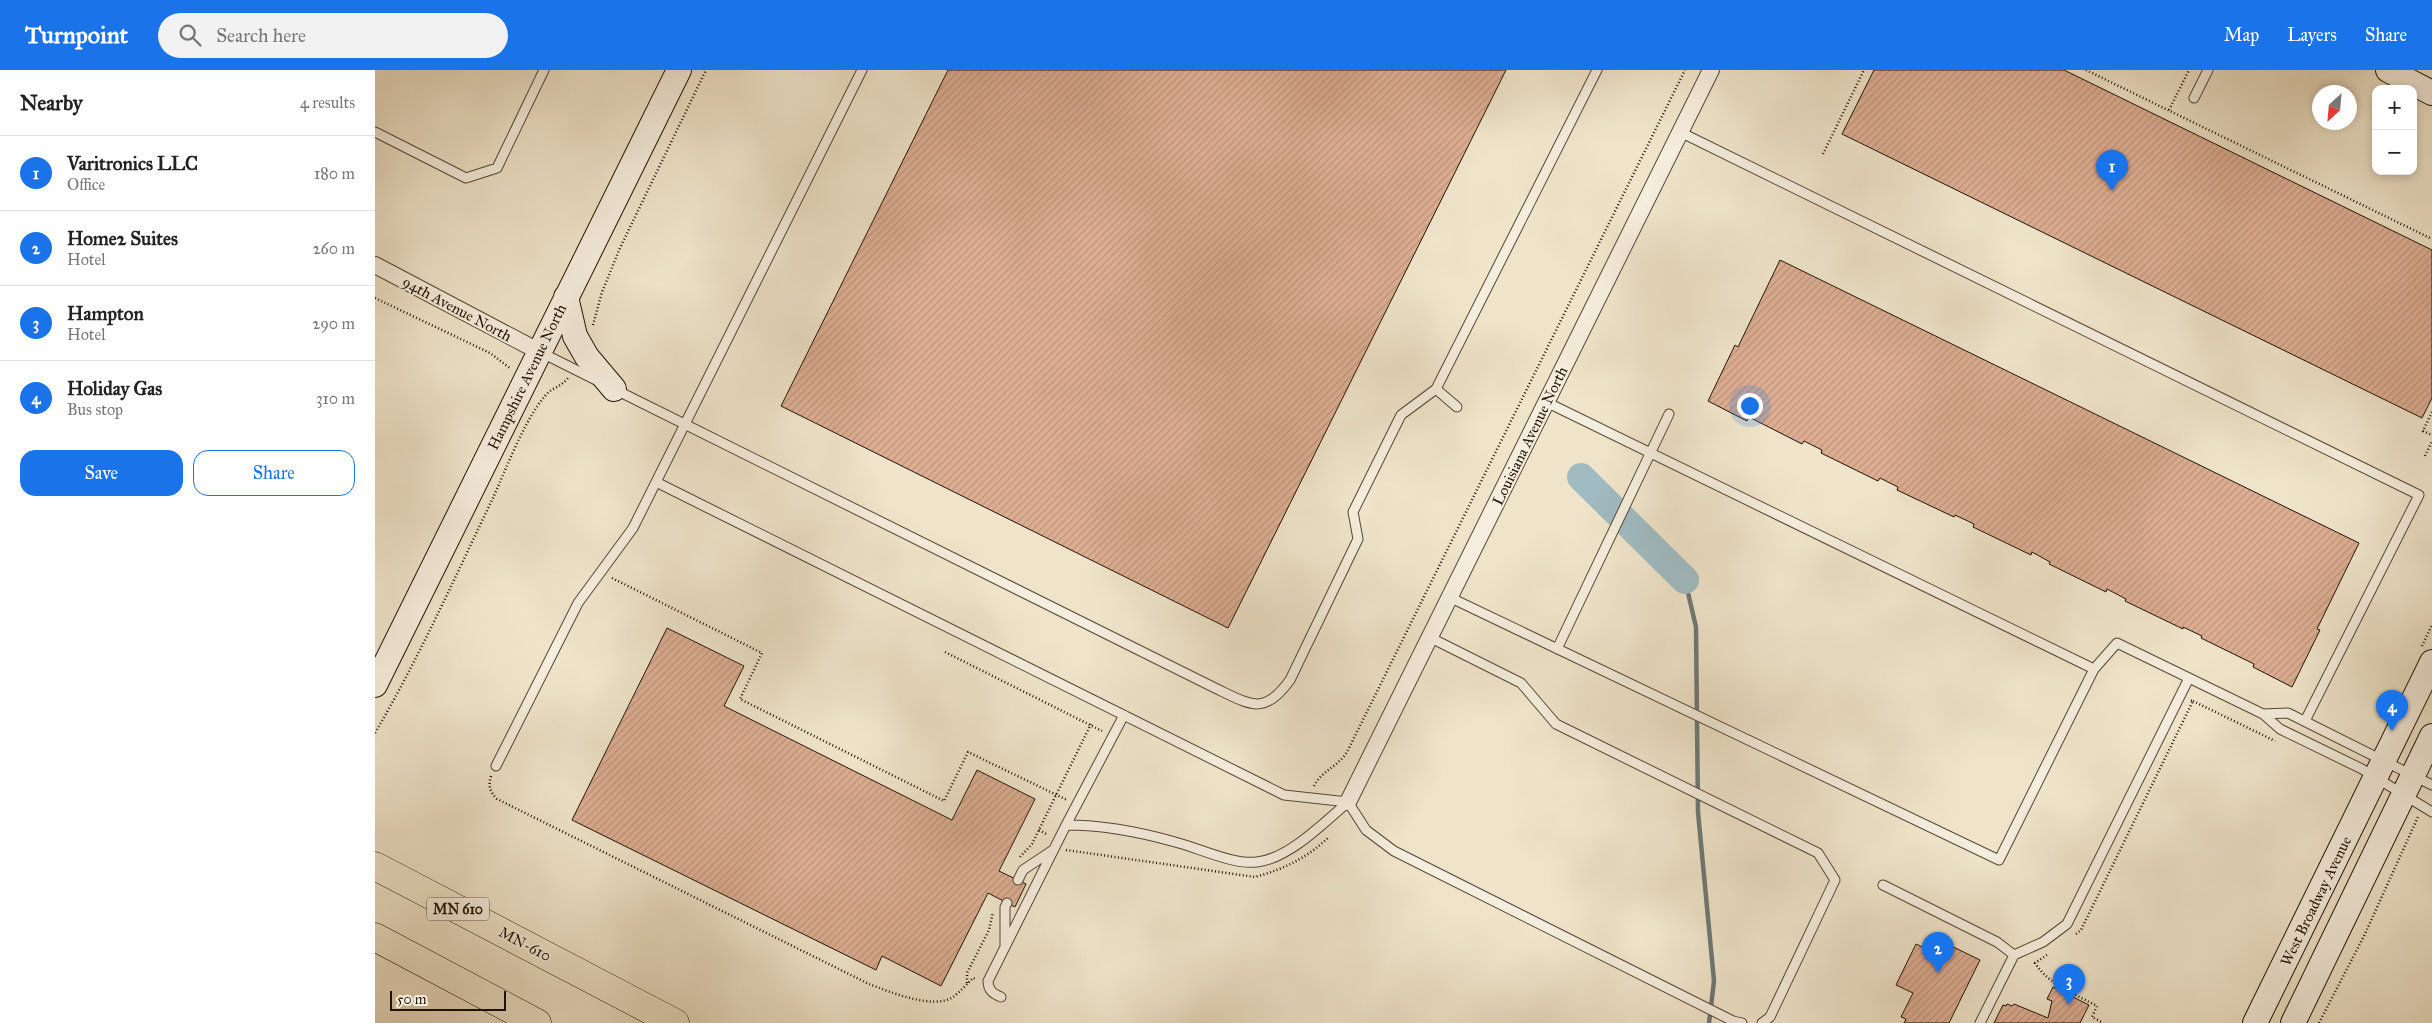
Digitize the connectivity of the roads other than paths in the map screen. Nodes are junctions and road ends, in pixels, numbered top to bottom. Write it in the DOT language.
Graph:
graph roads {
  1 [pos="544,70"];
  2 [pos="679,70"];
  3 [pos="862,70"];
  4 [pos="1597,70"];
  5 [pos="1711,70"];
  6 [pos="2207,70"];
  7 [pos="2388,70"];
  8 [pos="2432,92"];
  9 [pos="2194,98"];
  10 [pos="375,132"];
  11 [pos="1680,132"];
  12 [pos="375,265"];
  13 [pos="566,297"];
  14 [pos="540,352"];
  15 [pos="614,389"];
  16 [pos="1436,389"];
  17 [pos="1546,402"];
  18 [pos="1457,407"];
  19 [pos="1669,414"];
  20 [pos="686,423"];
  21 [pos="1651,452"];
  22 [pos="656,482"];
  23 [pos="1449,597"];
  24 [pos="1429,637"];
  25 [pos="1557,649"];
  26 [pos="2432,662"];
  27 [pos="2094,669"];
  28 [pos="2189,678"];
  29 [pos="375,685"];
  30 [pos="2263,714"];
  31 [pos="1124,715"];
  32 [pos="2305,721"];
  33 [pos="2432,736"];
  34 [pos="496,766"];
  35 [pos="2380,770"];
  36 [pos="2417,791"];
  37 [pos="1348,802"];
  38 [pos="2432,812"];
  39 [pos="1067,826"];
  40 [pos="1056,846"];
  41 [pos="375,866"];
  42 [pos="1018,880"];
  43 [pos="1883,885"];
  44 [pos="1007,903"];
  45 [pos="375,937"];
  46 [pos="1005,948"];
  47 [pos="540,952"];
  48 [pos="2014,955"];
  49 [pos="1001,998"];
  50 [pos="537,1023"];
  51 [pos="675,1023"];
  52 [pos="694,1023"];
  53 [pos="1743,1023"];
  54 [pos="1762,1023"];
  55 [pos="1980,1023"];
  56 [pos="2255,1023"];
  57 [pos="2293,1023"];
  1 -- 10 [label="lane"];
  2 -- 13 [label="street, Hampshire Avenue North"];
  3 -- 20 [label="lane"];
  4 -- 16 [label="lane"];
  5 -- 11 [label="street, Louisiana Avenue North"];
  6 -- 9 [label="lane"];
  7 -- 8 [label="street"];
  11 -- 17 [label="street, Louisiana Avenue North"];
  11 -- 32 [label="lane"];
  12 -- 14 [label="street, 94th Avenue North"];
  13 -- 14 [label="street, Hampshire Avenue North"];
  13 -- 15 [label="street"];
  14 -- 15 [label="lane"];
  14 -- 29 [label="street, Hampshire Avenue North"];
  15 -- 20 [label="lane"];
  16 -- 18 [label="lane"];
  16 -- 20 [label="lane"];
  17 -- 21 [label="lane"];
  17 -- 23 [label="street, Louisiana Avenue North"];
  19 -- 21 [label="lane"];
  20 -- 22 [label="lane"];
  21 -- 25 [label="lane"];
  21 -- 27 [label="lane"];
  22 -- 31 [label="lane"];
  22 -- 34 [label="lane"];
  23 -- 24 [label="street, Louisiana Avenue North"];
  23 -- 25 [label="lane"];
  24 -- 37 [label="street, Louisiana Avenue North"];
  24 -- 54 [label="lane"];
  25 -- 27 [label="lane"];
  26 -- 35 [label="street, West Broadway Avenue"];
  27 -- 28 [label="lane"];
  28 -- 30 [label="lane"];
  28 -- 48 [label="lane"];
  30 -- 32 [label="lane"];
  30 -- 35 [label="lane"];
  31 -- 37 [label="lane"];
  31 -- 39 [label="lane"];
  32 -- 35 [label="lane"];
  33 -- 36 [label="street"];
  35 -- 36 [label="lane"];
  35 -- 36 [label="lane"];
  35 -- 56 [label="street, West Broadway Avenue"];
  36 -- 38 [label="lane"];
  36 -- 57 [label="street"];
  37 -- 39 [label="lane"];
  37 -- 53 [label="lane"];
  39 -- 40 [label="lane"];
  40 -- 42 [label="lane"];
  40 -- 46 [label="lane"];
  41 -- 47 [label="highway, MN-610 / MN 610"];
  43 -- 48 [label="lane"];
  44 -- 46 [label="lane"];
  45 -- 50 [label="highway"];
  46 -- 49 [label="lane"];
  47 -- 51 [label="highway, MN-610 / MN 610"];
  47 -- 52 [label="highway"];
  48 -- 55 [label="lane"];
}
